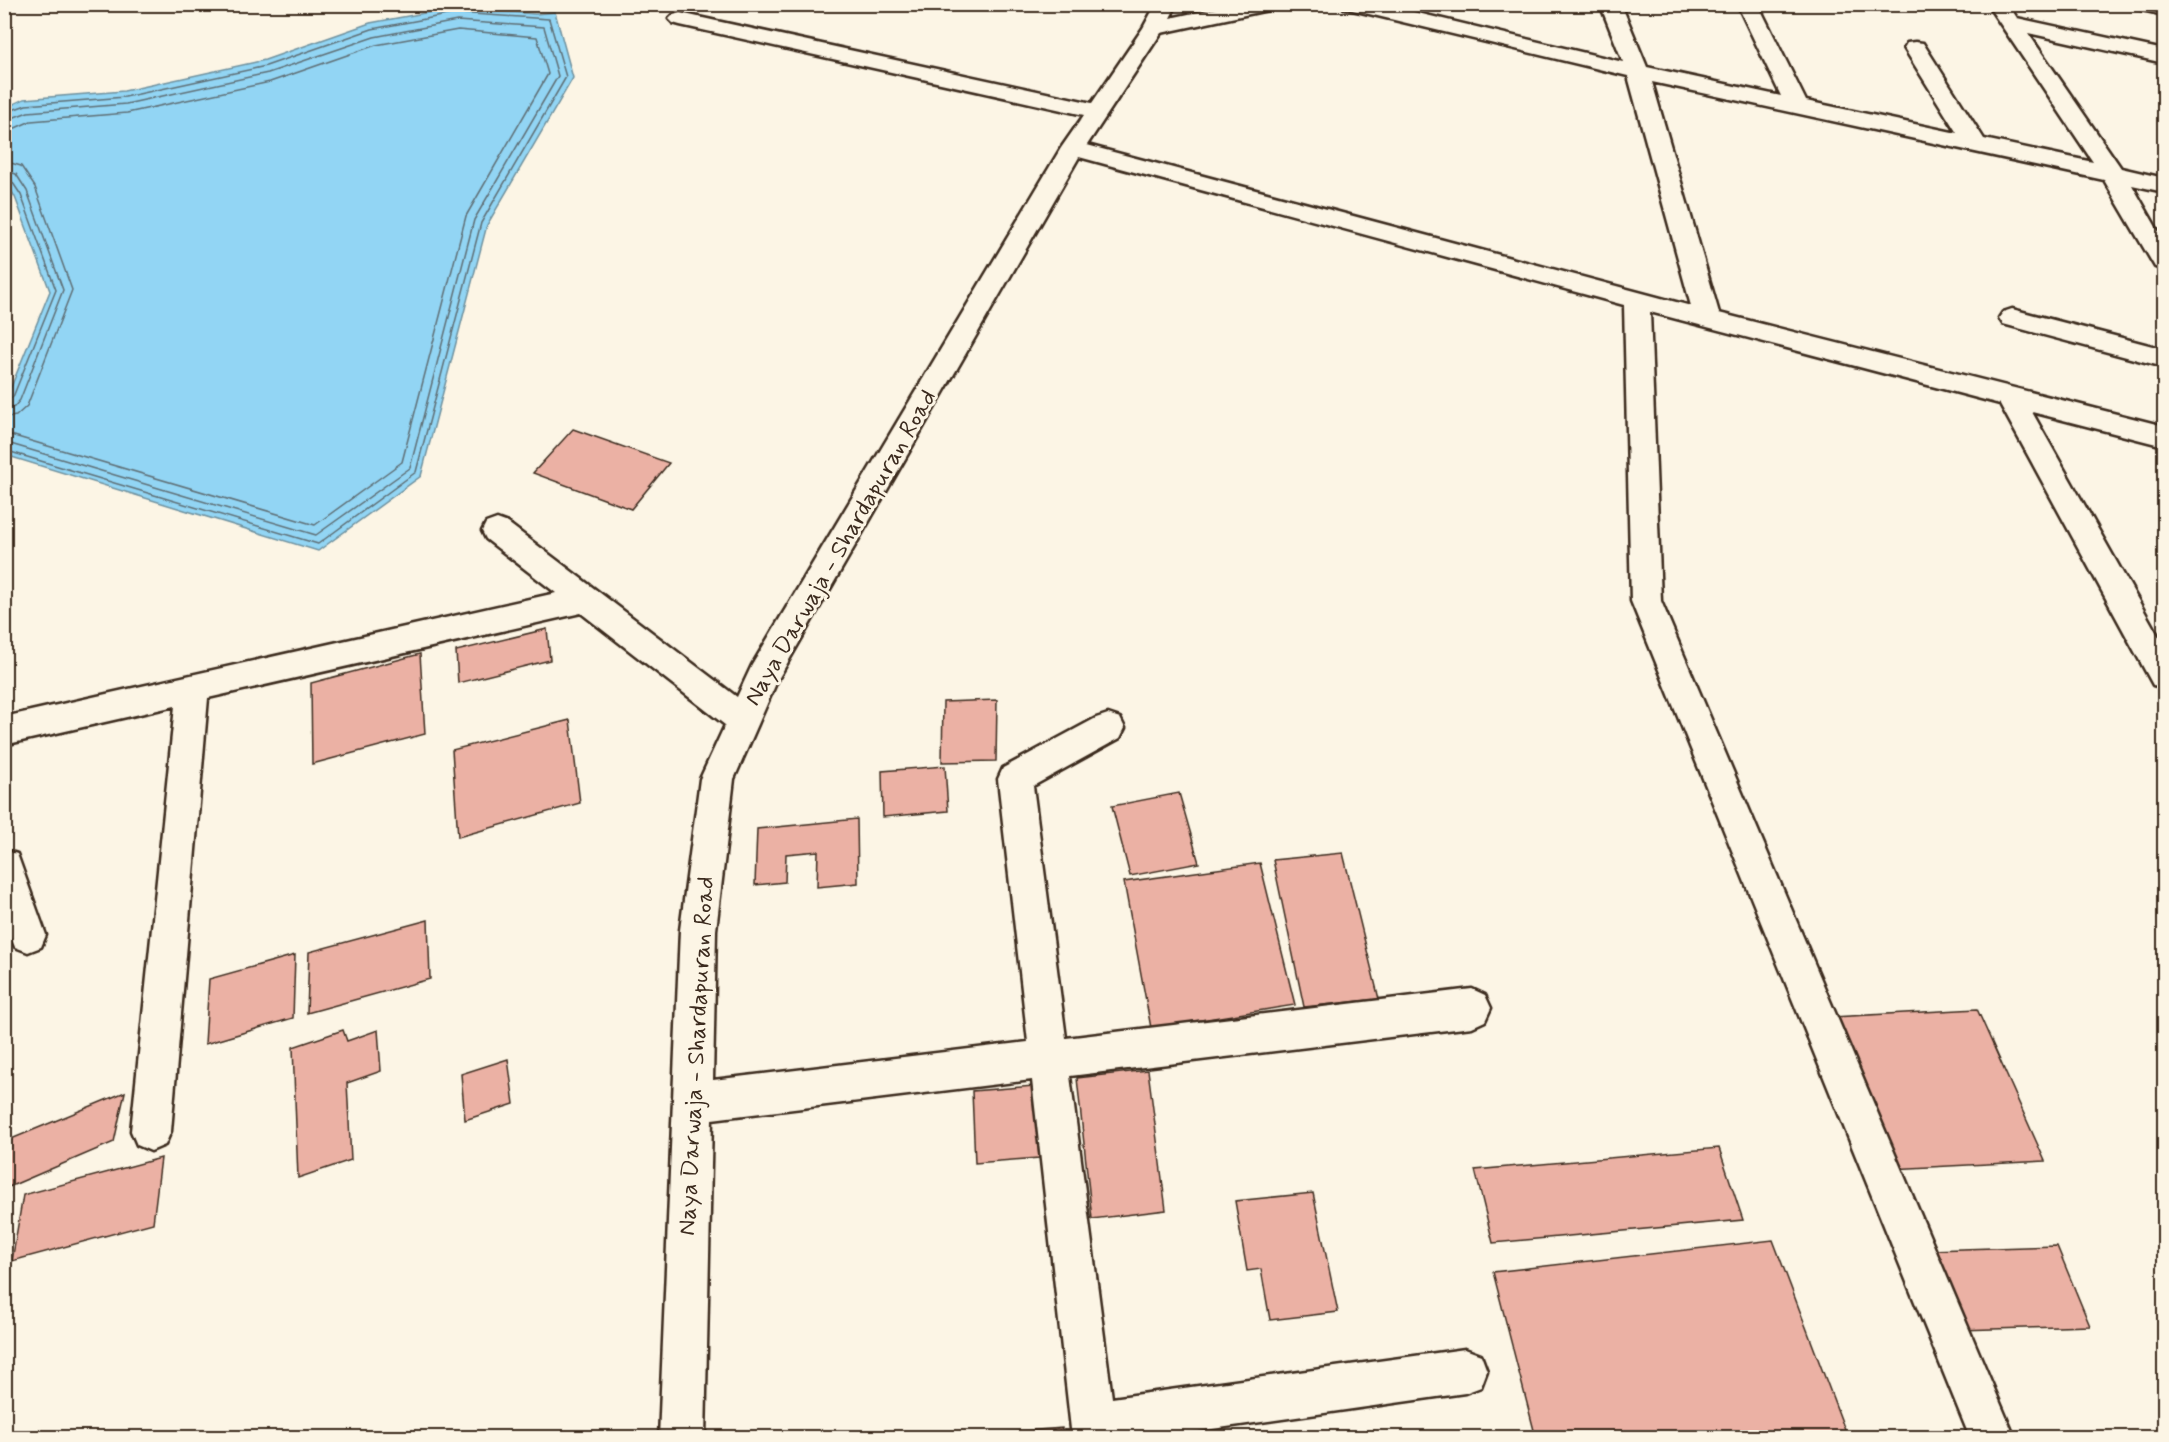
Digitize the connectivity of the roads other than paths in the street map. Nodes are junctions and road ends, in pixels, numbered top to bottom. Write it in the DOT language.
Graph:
graph roads {
  1 [pos="1268,4"];
  2 [pos="1351,4"];
  3 [pos="1610,4"];
  4 [pos="1747,4"];
  5 [pos="2140,4"];
  6 [pos="2164,9"];
  7 [pos="2003,14"];
  8 [pos="669,15"];
  9 [pos="1161,16"];
  10 [pos="1915,48"];
  11 [pos="2164,56"];
  12 [pos="1638,72"];
  13 [pos="1797,106"];
  14 [pos="1098,111"];
  15 [pos="1976,145"];
  16 [pos="1073,148"];
  17 [pos="2114,174"];
  18 [pos="2164,185"];
  19 [pos="2162,253"];
  20 [pos="1638,300"];
  21 [pos="2012,318"];
  22 [pos="1708,320"];
  23 [pos="2164,358"];
  24 [pos="2010,397"];
  25 [pos="2164,436"];
  26 [pos="497,531"];
  27 [pos="586,599"];
  28 [pos="2164,675"];
  29 [pos="193,688"];
  30 [pos="743,720"];
  31 [pos="1108,728"];
  32 [pos="4,731"];
  33 [pos="4,866"];
  34 [pos="28,935"];
  35 [pos="1472,1008"];
  36 [pos="1048,1058"];
  37 [pos="693,1102"];
  38 [pos="151,1131"];
  39 [pos="1466,1371"];
  40 [pos="1094,1430"];
  41 [pos="682,1437"];
  42 [pos="1993,1437"];
  1 -- 9 [label="street"];
  2 -- 12 [label="street"];
  3 -- 12 [label="street"];
  4 -- 13 [label="street"];
  5 -- 6 [label="street"];
  7 -- 11 [label="street"];
  7 -- 17 [label="street"];
  8 -- 14 [label="street"];
  9 -- 14 [label="street, Naya Darwaja - Shardapuran Road"];
  10 -- 15 [label="street"];
  12 -- 13 [label="street"];
  12 -- 22 [label="street"];
  13 -- 15 [label="street"];
  14 -- 16 [label="street, Naya Darwaja - Shardapuran Road"];
  15 -- 17 [label="street"];
  16 -- 20 [label="street"];
  16 -- 30 [label="street, Naya Darwaja - Shardapuran Road"];
  17 -- 18 [label="street"];
  17 -- 19 [label="street"];
  20 -- 22 [label="street"];
  20 -- 42 [label="street"];
  21 -- 23 [label="street"];
  22 -- 24 [label="street"];
  24 -- 25 [label="street"];
  24 -- 28 [label="street"];
  26 -- 27 [label="street"];
  27 -- 29 [label="street"];
  27 -- 30 [label="street"];
  29 -- 32 [label="street"];
  29 -- 38 [label="street"];
  30 -- 37 [label="street, Naya Darwaja - Shardapuran Road"];
  31 -- 36 [label="street"];
  33 -- 34 [label="street"];
  35 -- 36 [label="street"];
  36 -- 37 [label="street"];
  36 -- 40 [label="street"];
  37 -- 41 [label="street, Naya Darwaja - Shardapuran Road"];
  39 -- 40 [label="street"];
}
